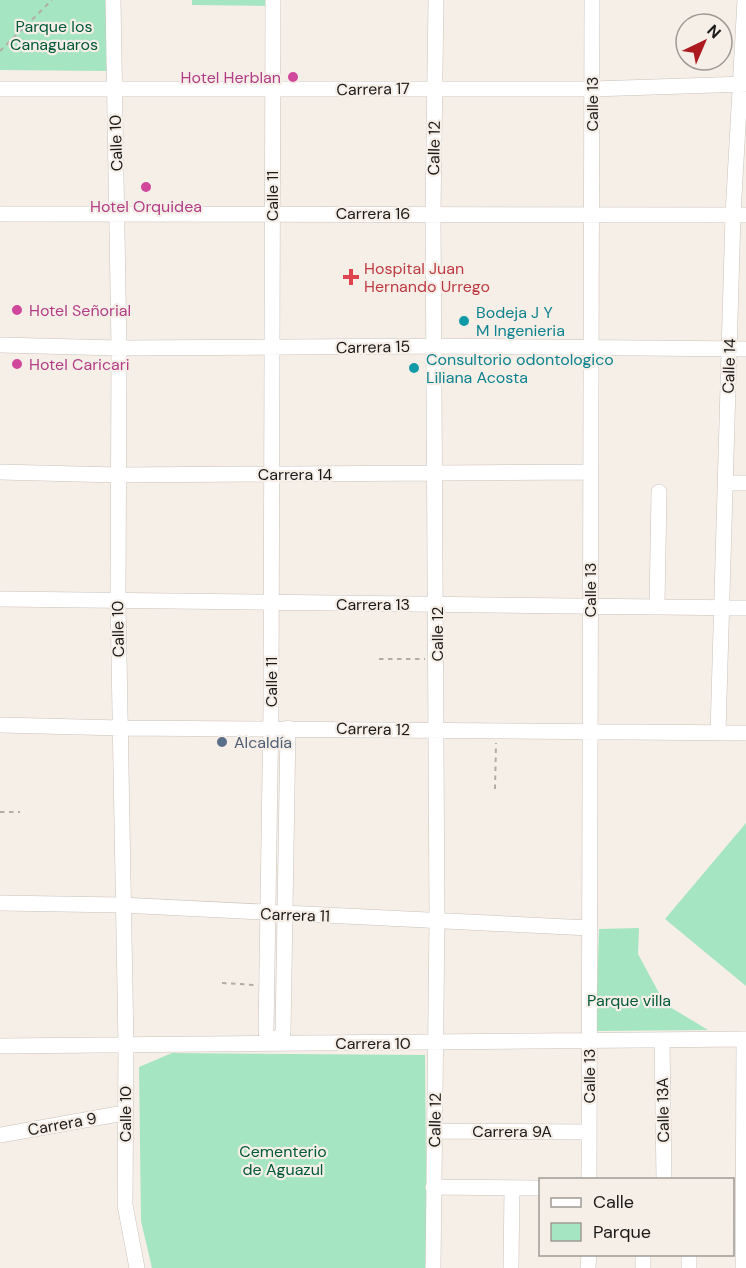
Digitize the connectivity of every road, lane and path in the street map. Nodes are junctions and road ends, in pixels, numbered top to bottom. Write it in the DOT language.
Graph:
graph roads {
  1 [pos="52,0"];
  2 [pos="113,0"];
  3 [pos="273,0"];
  4 [pos="436,0"];
  5 [pos="592,0"];
  6 [pos="745,0"];
  7 [pos="0,51"];
  8 [pos="744,84"];
  9 [pos="435,88"];
  10 [pos="592,89"];
  11 [pos="0,90"];
  12 [pos="114,91"];
  13 [pos="273,91"];
  14 [pos="118,213"];
  15 [pos="272,213"];
  16 [pos="433,213"];
  17 [pos="0,214"];
  18 [pos="591,214"];
  19 [pos="740,215"];
  20 [pos="0,345"];
  21 [pos="434,346"];
  22 [pos="591,347"];
  23 [pos="119,348"];
  24 [pos="272,348"];
  25 [pos="730,349"];
  26 [pos="746,349"];
  27 [pos="0,472"];
  28 [pos="591,472"];
  29 [pos="272,474"];
  30 [pos="435,474"];
  31 [pos="117,475"];
  32 [pos="726,483"];
  33 [pos="746,483"];
  34 [pos="659,492"];
  35 [pos="0,599"];
  36 [pos="118,601"];
  37 [pos="271,603"];
  38 [pos="437,604"];
  39 [pos="590,606"];
  40 [pos="657,606"];
  41 [pos="720,607"];
  42 [pos="746,608"];
  43 [pos="379,659"];
  44 [pos="436,660"];
  45 [pos="0,724"];
  46 [pos="121,728"];
  47 [pos="288,728"];
  48 [pos="271,729"];
  49 [pos="436,730"];
  50 [pos="496,731"];
  51 [pos="590,732"];
  52 [pos="717,733"];
  53 [pos="746,733"];
  54 [pos="495,789"];
  55 [pos="0,812"];
  56 [pos="20,812"];
  57 [pos="0,903"];
  58 [pos="121,905"];
  59 [pos="267,914"];
  60 [pos="284,915"];
  61 [pos="437,920"];
  62 [pos="589,928"];
  63 [pos="222,983"];
  64 [pos="267,985"];
  65 [pos="745,1039"];
  66 [pos="662,1040"];
  67 [pos="589,1041"];
  68 [pos="437,1042"];
  69 [pos="274,1043"];
  70 [pos="126,1045"];
  71 [pos="0,1046"];
  72 [pos="124,1113"];
  73 [pos="435,1131"];
  74 [pos="589,1132"];
  75 [pos="0,1135"];
  76 [pos="589,1178"];
  77 [pos="664,1178"];
  78 [pos="433,1187"];
  79 [pos="512,1188"];
  80 [pos="539,1188"];
  81 [pos="741,1190"];
  82 [pos="134,1264"];
  83 [pos="433,1268"];
  84 [pos="511,1268"];
  85 [pos="743,1268"];
  1 -- 7 [label="path"];
  2 -- 12 [label="street, Calle 10"];
  3 -- 13 [label="street, Calle 11"];
  4 -- 9 [label="street, Calle 12"];
  5 -- 10 [label="street, Calle 13"];
  6 -- 8 [label="street, Calle 14"];
  8 -- 10 [label="street, Carrera 17"];
  8 -- 19 [label="street, Calle 14"];
  9 -- 10 [label="street, Carrera 17"];
  9 -- 13 [label="street, Carrera 17"];
  9 -- 16 [label="street, Calle 12"];
  10 -- 18 [label="street, Calle 13"];
  11 -- 12 [label="street, Carrera 17"];
  12 -- 13 [label="street, Carrera 17"];
  12 -- 14 [label="street, Calle 10"];
  13 -- 15 [label="street, Calle 11"];
  14 -- 15 [label="street, Carrera 16"];
  14 -- 17 [label="street, Carrera 16"];
  14 -- 23 [label="street, Calle 10"];
  15 -- 16 [label="street, Carrera 16"];
  15 -- 24 [label="street, Calle 11"];
  16 -- 18 [label="street, Carrera 16"];
  16 -- 21 [label="street, Calle 12"];
  18 -- 19 [label="street, Carrera 16"];
  18 -- 22 [label="street, Calle 13"];
  19 -- 25 [label="street, Calle 14"];
  20 -- 23 [label="street, Carrera 15"];
  21 -- 22 [label="street, Carrera 15"];
  21 -- 24 [label="street, Carrera 15"];
  21 -- 30 [label="street, Calle 12"];
  22 -- 25 [label="street, Carrera 15"];
  22 -- 28 [label="street, Calle 13"];
  23 -- 24 [label="street, Carrera 15"];
  23 -- 31 [label="street, Calle 10"];
  24 -- 29 [label="street, Calle 11"];
  25 -- 26 [label="street, Carrera 15"];
  25 -- 32 [label="street, Calle 14"];
  27 -- 31 [label="street, Carrera 14"];
  28 -- 30 [label="street, Carrera 14"];
  28 -- 39 [label="street, Calle 13"];
  29 -- 30 [label="street, Carrera 14"];
  29 -- 31 [label="street, Carrera 14"];
  29 -- 37 [label="street, Calle 11"];
  30 -- 38 [label="street, Calle 12"];
  31 -- 36 [label="street, Calle 10"];
  32 -- 33 [label="street"];
  32 -- 41 [label="street, Calle 14"];
  34 -- 40 [label="street"];
  35 -- 36 [label="street, Carrera 13"];
  36 -- 37 [label="street, Carrera 13"];
  36 -- 46 [label="street, Calle 10"];
  37 -- 38 [label="street, Carrera 13"];
  37 -- 48 [label="street, Calle 11"];
  38 -- 39 [label="street, Carrera 13"];
  38 -- 44 [label="street, Calle 12"];
  39 -- 40 [label="street, Carrera 13"];
  39 -- 51 [label="street, Calle 13"];
  40 -- 41 [label="street, Carrera 13"];
  41 -- 42 [label="street, Carrera 13"];
  41 -- 52 [label="street, Calle 14"];
  43 -- 44 [label="path"];
  44 -- 49 [label="street, Calle 12"];
  45 -- 46 [label="street, Carrera 12"];
  46 -- 48 [label="street, Carrera 12"];
  46 -- 58 [label="street, Calle 10"];
  47 -- 48 [label="street, Carrera 12"];
  47 -- 49 [label="street, Carrera 12"];
  47 -- 60 [label="street, Calle 11"];
  48 -- 59 [label="street, Calle 11"];
  49 -- 50 [label="street, Carrera 12"];
  49 -- 61 [label="street, Calle 12"];
  50 -- 51 [label="street, Carrera 12"];
  50 -- 54 [label="path"];
  51 -- 52 [label="street, Carrera 12"];
  51 -- 62 [label="street, Calle 13"];
  52 -- 53 [label="street, Carrera 12"];
  55 -- 56 [label="path"];
  57 -- 58 [label="street, Carrera 11"];
  58 -- 59 [label="street, Carrera 11"];
  58 -- 70 [label="street, Calle 10"];
  59 -- 60 [label="street, Carrera 11"];
  59 -- 64 [label="street, Calle 11"];
  60 -- 61 [label="street, Carrera 11"];
  60 -- 69 [label="street, Calle 11"];
  61 -- 62 [label="street, Carrera 11"];
  61 -- 68 [label="street, Calle 12"];
  62 -- 67 [label="street, Calle 13"];
  63 -- 64 [label="path"];
  64 -- 69 [label="street, Calle 11"];
  65 -- 66 [label="street, Carrera 10"];
  65 -- 81 [label="street"];
  66 -- 67 [label="street, Carrera 10"];
  66 -- 77 [label="street, Calle 13A"];
  67 -- 68 [label="street, Carrera 10"];
  67 -- 74 [label="street, Calle 13"];
  68 -- 69 [label="street, Carrera 10"];
  68 -- 73 [label="street, Calle 12"];
  69 -- 70 [label="street, Carrera 10"];
  70 -- 71 [label="street, Carrera 10"];
  70 -- 72 [label="street, Calle 10"];
  72 -- 75 [label="street, Carrera 9"];
  72 -- 82 [label="street, Calle 10"];
  73 -- 74 [label="street, Carrera 9A"];
  73 -- 78 [label="street, Calle 12"];
  74 -- 76 [label="street, Calle 13"];
  78 -- 79 [label="street"];
  78 -- 83 [label="street, Calle 12"];
  79 -- 80 [label="street"];
  79 -- 84 [label="street"];
  81 -- 85 [label="street"];
}
